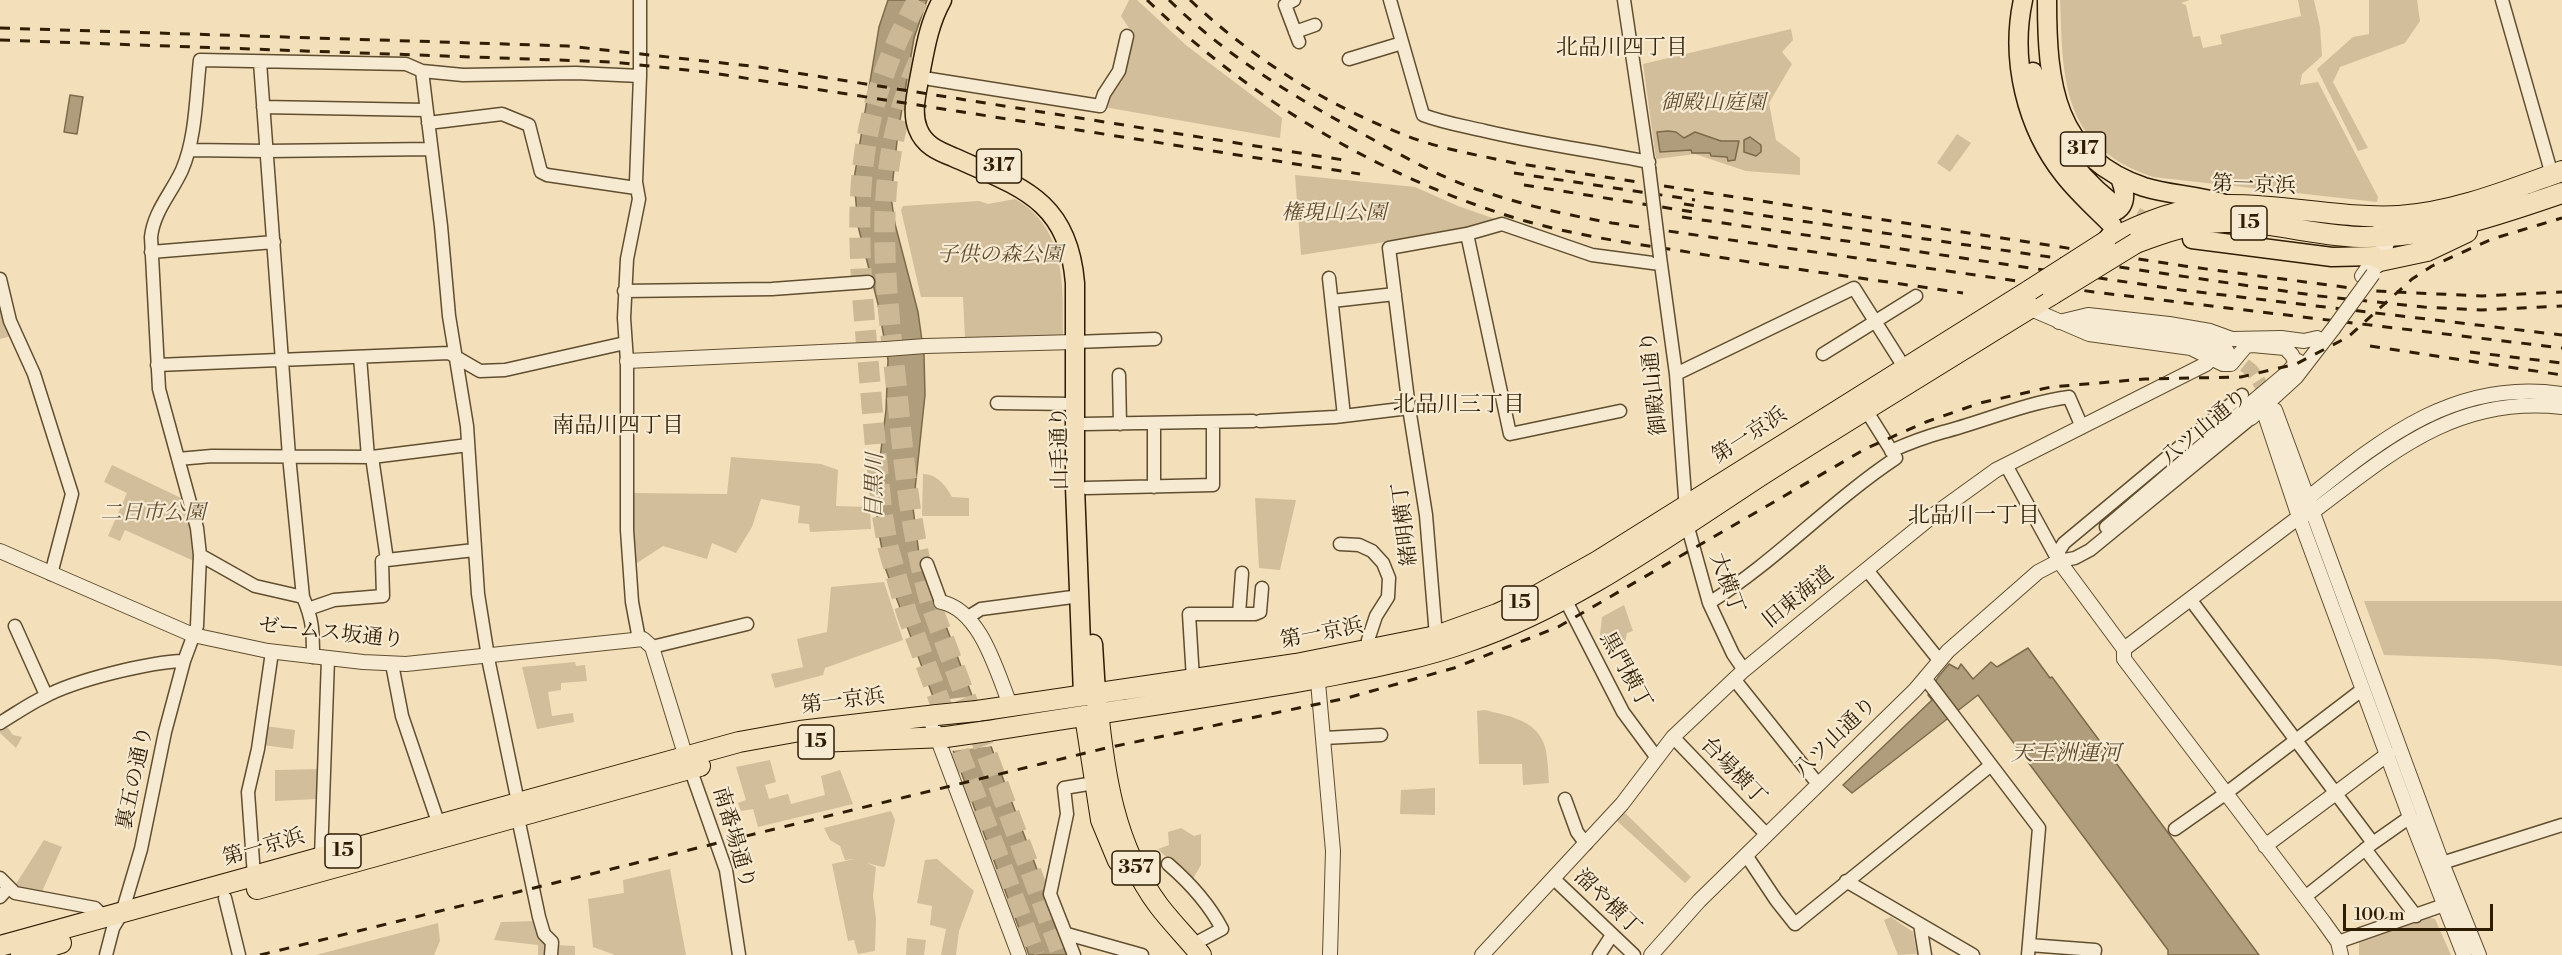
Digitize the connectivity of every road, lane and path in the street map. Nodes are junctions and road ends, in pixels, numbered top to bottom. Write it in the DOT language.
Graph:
graph roads {
  1 [pos="640,0"];
  2 [pos="942,0"];
  3 [pos="954,0"];
  4 [pos="1294,0"];
  5 [pos="1390,0"];
  6 [pos="1624,0"];
  7 [pos="2023,0"];
  8 [pos="2034,0"];
  9 [pos="2047,0"];
  10 [pos="2502,0"];
  11 [pos="1315,25"];
  12 [pos="1127,36"];
  13 [pos="1402,43"];
  14 [pos="1349,59"];
  15 [pos="260,62"];
  16 [pos="422,71"];
  17 [pos="640,76"];
  18 [pos="930,79"];
  19 [pos="263,107"];
  20 [pos="427,116"];
  21 [pos="431,149"];
  22 [pos="189,150"];
  23 [pos="267,151"];
  24 [pos="1649,165"];
  25 [pos="2557,173"];
  26 [pos="2120,178"];
  27 [pos="636,188"];
  28 [pos="2150,188"];
  29 [pos="2562,193"];
  30 [pos="2226,205"];
  31 [pos="2106,208"];
  32 [pos="2409,215"];
  33 [pos="2364,217"];
  34 [pos="2163,225"];
  35 [pos="2463,230"];
  36 [pos="1467,234"];
  37 [pos="2389,236"];
  38 [pos="2192,239"];
  39 [pos="274,242"];
  40 [pos="2105,242"];
  41 [pos="152,252"];
  42 [pos="1660,260"];
  43 [pos="2375,264"];
  44 [pos="1329,278"];
  45 [pos="0,279"];
  46 [pos="868,282"];
  47 [pos="624,291"];
  48 [pos="1395,294"];
  49 [pos="1916,296"];
  50 [pos="2031,299"];
  51 [pos="1332,301"];
  52 [pos="1875,322"];
  53 [pos="2059,322"];
  54 [pos="2324,332"];
  55 [pos="1155,339"];
  56 [pos="1080,342"];
  57 [pos="625,343"];
  58 [pos="2233,348"];
  59 [pos="1823,354"];
  60 [pos="454,356"];
  61 [pos="360,357"];
  62 [pos="2211,359"];
  63 [pos="283,361"];
  64 [pos="627,361"];
  65 [pos="2296,364"];
  66 [pos="157,365"];
  67 [pos="1904,367"];
  68 [pos="1676,374"];
  69 [pos="1119,375"];
  70 [pos="2562,394"];
  71 [pos="997,403"];
  72 [pos="1074,405"];
  73 [pos="2562,407"];
  74 [pos="1409,408"];
  75 [pos="2256,409"];
  76 [pos="1866,410"];
  77 [pos="1620,411"];
  78 [pos="1344,416"];
  79 [pos="1214,422"];
  80 [pos="1154,423"];
  81 [pos="1084,424"];
  82 [pos="1120,424"];
  83 [pos="2082,427"];
  84 [pos="468,445"];
  85 [pos="1893,454"];
  86 [pos="289,456"];
  87 [pos="370,457"];
  88 [pos="178,459"];
  89 [pos="2006,465"];
  90 [pos="1154,487"];
  91 [pos="1086,488"];
  92 [pos="2308,498"];
  93 [pos="2314,512"];
  94 [pos="1686,515"];
  95 [pos="2299,517"];
  96 [pos="1340,544"];
  97 [pos="474,550"];
  98 [pos="0,551"];
  99 [pos="200,555"];
  100 [pos="387,560"];
  101 [pos="2059,561"];
  102 [pos="927,564"];
  103 [pos="1866,570"];
  104 [pos="1242,573"];
  105 [pos="51,574"];
  106 [pos="1262,588"];
  107 [pos="1080,596"];
  108 [pos="2190,598"];
  109 [pos="1565,599"];
  110 [pos="941,602"];
  111 [pos="305,603"];
  112 [pos="1709,603"];
  113 [pos="1239,614"];
  114 [pos="968,617"];
  115 [pos="747,624"];
  116 [pos="15,626"];
  117 [pos="193,635"];
  118 [pos="1436,636"];
  119 [pos="639,639"];
  120 [pos="652,647"];
  121 [pos="1372,649"];
  122 [pos="2124,649"];
  123 [pos="272,652"];
  124 [pos="488,656"];
  125 [pos="312,657"];
  126 [pos="328,659"];
  127 [pos="1939,660"];
  128 [pos="184,661"];
  129 [pos="392,664"];
  130 [pos="1316,669"];
  131 [pos="1739,675"];
  132 [pos="1193,679"];
  133 [pos="1928,683"];
  134 [pos="2363,688"];
  135 [pos="1090,694"];
  136 [pos="46,695"];
  137 [pos="1011,707"];
  138 [pos="1091,714"];
  139 [pos="933,716"];
  140 [pos="0,723"];
  141 [pos="1381,735"];
  142 [pos="941,737"];
  143 [pos="1672,737"];
  144 [pos="1324,738"];
  145 [pos="2294,739"];
  146 [pos="2388,754"];
  147 [pos="1657,758"];
  148 [pos="688,762"];
  149 [pos="1991,765"];
  150 [pos="1094,783"];
  151 [pos="1818,784"];
  152 [pos="2335,792"];
  153 [pos="2225,794"];
  154 [pos="1565,800"];
  155 [pos="518,810"];
  156 [pos="2410,817"];
  157 [pos="439,825"];
  158 [pos="2562,825"];
  159 [pos="2175,829"];
  160 [pos="1767,834"];
  161 [pos="1586,844"];
  162 [pos="2265,846"];
  163 [pos="2369,846"];
  164 [pos="1746,855"];
  165 [pos="321,857"];
  166 [pos="2442,863"];
  167 [pos="1168,864"];
  168 [pos="254,876"];
  169 [pos="1554,879"];
  170 [pos="1846,881"];
  171 [pos="4,882"];
  172 [pos="0,897"];
  173 [pos="2305,897"];
  174 [pos="225,898"];
  175 [pos="2444,905"];
  176 [pos="2416,916"];
  177 [pos="113,920"];
  178 [pos="1920,924"];
  179 [pos="1067,934"];
  180 [pos="1612,936"];
  181 [pos="0,946"];
  182 [pos="551,949"];
  183 [pos="2340,949"];
  184 [pos="1108,950"];
  185 [pos="2028,950"];
  186 [pos="1192,952"];
  187 [pos="21,955"];
  188 [pos="106,955"];
  189 [pos="239,955"];
  190 [pos="740,955"];
  191 [pos="1019,955"];
  192 [pos="1074,955"];
  193 [pos="1142,955"];
  194 [pos="1330,955"];
  195 [pos="1482,955"];
  196 [pos="1599,955"];
  197 [pos="1634,955"];
  198 [pos="1651,955"];
  199 [pos="1925,955"];
  200 [pos="1974,955"];
  201 [pos="2094,955"];
  202 [pos="2464,955"];
  203 [pos="2479,955"];
  1 -- 17 [label="street"];
  2 -- 56 [label="main road, 山手通り / 317"];
  3 -- 18 [label="main road, 山手通り / 317"];
  4 -- 11 [label="street"];
  5 -- 13 [label="street"];
  6 -- 24 [label="street"];
  7 -- 31 [label="main road, 317"];
  8 -- 31 [label="main road, 317"];
  9 -- 26 [label="main road, 317"];
  10 -- 25 [label="street"];
  12 -- 18 [label="street"];
  13 -- 14 [label="street"];
  13 -- 24 [label="street"];
  15 -- 16 [label="street"];
  15 -- 19 [label="street"];
  15 -- 22 [label="street, 裏五の通り"];
  16 -- 17 [label="street"];
  16 -- 20 [label="street"];
  17 -- 27 [label="street"];
  18 -- 56 [label="main road, 山手通り / 317"];
  19 -- 20 [label="street"];
  19 -- 23 [label="street"];
  20 -- 21 [label="street"];
  20 -- 27 [label="street"];
  21 -- 23 [label="street"];
  21 -- 60 [label="street"];
  22 -- 23 [label="street"];
  22 -- 41 [label="street, 裏五の通り"];
  23 -- 39 [label="street"];
  24 -- 42 [label="street, 御殿山通り, bridge"];
  25 -- 32 [label="highway, 第一京浜 / 15"];
  26 -- 28 [label="main road, 317"];
  26 -- 31 [label="main road, 317"];
  27 -- 47 [label="street"];
  28 -- 30 [label="main road, 317"];
  28 -- 34 [label="main road"];
  29 -- 35 [label="highway"];
  30 -- 33 [label="highway, 第一京浜 / 15"];
  30 -- 34 [label="highway, 第一京浜 / 15"];
  31 -- 40 [label="main road, 317"];
  32 -- 33 [label="highway, 第一京浜 / 15"];
  32 -- 35 [label="highway"];
  32 -- 37 [label="street"];
  33 -- 37 [label="street"];
  34 -- 37 [label="highway, 第一京浜 / 15"];
  34 -- 40 [label="highway, 第一京浜 / 15"];
  34 -- 50 [label="highway, 第一京浜 / 15, bridge"];
  35 -- 37 [label="highway, 第一京浜 / 15"];
  35 -- 43 [label="highway"];
  36 -- 42 [label="street"];
  36 -- 48 [label="street, 緒明横丁"];
  36 -- 77 [label="street"];
  37 -- 43 [label="street"];
  38 -- 43 [label="main road"];
  39 -- 41 [label="street"];
  39 -- 63 [label="street"];
  40 -- 50 [label="highway, 第一京浜 / 15, bridge"];
  41 -- 66 [label="street, 裏五の通り"];
  42 -- 68 [label="street, 御殿山通り"];
  43 -- 54 [label="street, bridge"];
  44 -- 51 [label="street"];
  45 -- 105 [label="street"];
  46 -- 47 [label="street"];
  47 -- 57 [label="street"];
  48 -- 51 [label="street"];
  48 -- 74 [label="street, 緒明横丁"];
  49 -- 52 [label="street"];
  50 -- 53 [label="street"];
  50 -- 67 [label="highway, 第一京浜 / 15"];
  50 -- 76 [label="highway, 第一京浜 / 15"];
  51 -- 78 [label="street"];
  52 -- 59 [label="street"];
  52 -- 67 [label="street"];
  52 -- 68 [label="street"];
  53 -- 58 [label="street"];
  53 -- 62 [label="street"];
  54 -- 58 [label="street"];
  54 -- 65 [label="street, 八ツ山通り"];
  54 -- 75 [label="street, 八ツ山通り"];
  55 -- 56 [label="street"];
  56 -- 64 [label="street, bridge"];
  56 -- 72 [label="main road, 山手通り / 317"];
  56 -- 81 [label="main road, 山手通り / 317"];
  57 -- 60 [label="street"];
  57 -- 64 [label="street"];
  58 -- 62 [label="street"];
  58 -- 65 [label="street"];
  60 -- 61 [label="street"];
  60 -- 84 [label="street"];
  61 -- 63 [label="street"];
  61 -- 87 [label="street"];
  62 -- 83 [label="street, 旧東海道"];
  63 -- 66 [label="street"];
  63 -- 86 [label="street"];
  64 -- 119 [label="street"];
  65 -- 75 [label="street, 八ツ山通り"];
  66 -- 88 [label="street, 裏五の通り"];
  67 -- 94 [label="highway, 第一京浜 / 15"];
  68 -- 94 [label="street, 御殿山通り"];
  69 -- 82 [label="street"];
  70 -- 92 [label="street"];
  71 -- 72 [label="street"];
  72 -- 107 [label="main road, 山手通り / 317"];
  73 -- 93 [label="street"];
  74 -- 78 [label="street"];
  74 -- 118 [label="street, 緒明横丁"];
  75 -- 92 [label="street"];
  75 -- 95 [label="street"];
  75 -- 101 [label="street, 八ツ山通り"];
  76 -- 85 [label="street"];
  76 -- 94 [label="highway, 第一京浜 / 15"];
  78 -- 79 [label="street"];
  79 -- 80 [label="street"];
  79 -- 90 [label="street"];
  80 -- 82 [label="street"];
  80 -- 90 [label="street"];
  81 -- 82 [label="street"];
  81 -- 91 [label="main road, 山手通り / 317"];
  83 -- 85 [label="street"];
  83 -- 89 [label="street, 旧東海道"];
  84 -- 87 [label="street"];
  84 -- 97 [label="street"];
  85 -- 112 [label="street"];
  86 -- 87 [label="street"];
  86 -- 88 [label="street"];
  86 -- 111 [label="street"];
  87 -- 100 [label="street"];
  88 -- 99 [label="street, 裏五の通り"];
  89 -- 101 [label="street"];
  89 -- 103 [label="street, 旧東海道"];
  90 -- 91 [label="street"];
  91 -- 135 [label="main road, 山手通り / 317"];
  92 -- 93 [label="street"];
  92 -- 95 [label="street"];
  93 -- 95 [label="street"];
  93 -- 166 [label="street"];
  94 -- 109 [label="highway, 第一京浜 / 15"];
  94 -- 112 [label="street, 大横丁"];
  94 -- 118 [label="highway, 第一京浜 / 15"];
  95 -- 108 [label="street"];
  95 -- 134 [label="street"];
  96 -- 121 [label="street"];
  97 -- 100 [label="street"];
  97 -- 124 [label="street"];
  98 -- 105 [label="street, ゼームス坂通り"];
  99 -- 111 [label="street"];
  99 -- 117 [label="street, 裏五の通り"];
  100 -- 111 [label="street"];
  101 -- 122 [label="street"];
  101 -- 127 [label="street, 八ツ山通り"];
  102 -- 110 [label="street"];
  103 -- 127 [label="street"];
  103 -- 131 [label="street, 旧東海道"];
  104 -- 113 [label="street"];
  105 -- 117 [label="street, ゼームス坂通り"];
  106 -- 113 [label="street"];
  107 -- 114 [label="street"];
  107 -- 135 [label="main road, 山手通り / 317"];
  108 -- 122 [label="street"];
  108 -- 145 [label="street"];
  109 -- 130 [label="highway, 第一京浜 / 15"];
  109 -- 147 [label="street, 黒門横丁"];
  110 -- 114 [label="street"];
  111 -- 125 [label="street"];
  112 -- 131 [label="street, 大横丁"];
  113 -- 132 [label="street"];
  114 -- 137 [label="street"];
  115 -- 120 [label="street"];
  116 -- 136 [label="street"];
  117 -- 123 [label="street, ゼームス坂通り"];
  117 -- 128 [label="street, 裏五の通り"];
  118 -- 121 [label="highway, 第一京浜 / 15"];
  119 -- 120 [label="street"];
  119 -- 124 [label="street, ゼームス坂通り"];
  120 -- 148 [label="street"];
  121 -- 130 [label="highway, 第一京浜 / 15"];
  122 -- 153 [label="street"];
  123 -- 125 [label="street, ゼームス坂通り"];
  123 -- 168 [label="street"];
  124 -- 129 [label="street, ゼームス坂通り"];
  124 -- 155 [label="street"];
  125 -- 126 [label="street, ゼームス坂通り"];
  126 -- 129 [label="street, ゼームス坂通り"];
  126 -- 165 [label="street"];
  127 -- 133 [label="street, 八ツ山通り"];
  128 -- 136 [label="street"];
  128 -- 177 [label="street, 裏五の通り"];
  129 -- 157 [label="street"];
  130 -- 132 [label="highway, 第一京浜 / 15"];
  130 -- 138 [label="highway, 第一京浜 / 15"];
  130 -- 144 [label="street"];
  131 -- 143 [label="street, 旧東海道"];
  131 -- 151 [label="street, 大横丁"];
  132 -- 135 [label="highway, 第一京浜 / 15"];
  133 -- 149 [label="street"];
  133 -- 151 [label="street, 八ツ山通り"];
  134 -- 145 [label="street"];
  134 -- 146 [label="street"];
  135 -- 137 [label="highway, 第一京浜 / 15"];
  135 -- 138 [label="highway, 山手通り / 357"];
  136 -- 140 [label="street"];
  137 -- 139 [label="highway, 第一京浜 / 15, bridge"];
  138 -- 142 [label="highway, 第一京浜 / 15, bridge"];
  138 -- 150 [label="highway, 山手通り / 357"];
  138 -- 186 [label="highway, 山手通り / 357"];
  139 -- 142 [label="street"];
  139 -- 148 [label="highway, 第一京浜 / 15"];
  141 -- 144 [label="street"];
  142 -- 148 [label="highway, 第一京浜 / 15"];
  142 -- 191 [label="street"];
  143 -- 147 [label="street, 旧東海道"];
  143 -- 160 [label="street, 台場横丁"];
  144 -- 194 [label="street"];
  145 -- 152 [label="street"];
  145 -- 153 [label="street"];
  146 -- 152 [label="street"];
  146 -- 156 [label="street"];
  147 -- 161 [label="street, 旧東海道"];
  148 -- 155 [label="highway, 第一京浜 / 15"];
  148 -- 190 [label="street, 南番場通り"];
  149 -- 170 [label="street"];
  149 -- 185 [label="street"];
  150 -- 179 [label="street"];
  150 -- 186 [label="highway, 山手通り / 357"];
  151 -- 160 [label="street, 八ツ山通り"];
  152 -- 162 [label="street"];
  152 -- 163 [label="street"];
  153 -- 159 [label="street"];
  153 -- 162 [label="street"];
  154 -- 161 [label="street"];
  155 -- 157 [label="highway, 第一京浜 / 15"];
  155 -- 174 [label="highway, 第一京浜 / 15"];
  155 -- 182 [label="street"];
  156 -- 163 [label="street"];
  156 -- 175 [label="street"];
  157 -- 165 [label="highway, 第一京浜 / 15"];
  158 -- 166 [label="street"];
  160 -- 164 [label="street, 八ツ山通り"];
  161 -- 169 [label="street, 旧東海道"];
  162 -- 173 [label="street"];
  163 -- 173 [label="street"];
  163 -- 176 [label="street"];
  164 -- 170 [label="street"];
  164 -- 198 [label="street, 八ツ山通り"];
  165 -- 168 [label="highway, 第一京浜 / 15"];
  166 -- 203 [label="street"];
  167 -- 186 [label="street"];
  168 -- 177 [label="highway, 第一京浜 / 15"];
  169 -- 180 [label="street, 溜や横丁"];
  169 -- 195 [label="street, 旧東海道"];
  170 -- 178 [label="street"];
  171 -- 172 [label="street"];
  171 -- 177 [label="street"];
  173 -- 183 [label="street"];
  174 -- 177 [label="highway, 第一京浜 / 15"];
  174 -- 189 [label="street"];
  175 -- 176 [label="street"];
  175 -- 202 [label="street"];
  176 -- 183 [label="street"];
  177 -- 181 [label="highway, 第一京浜 / 15"];
  177 -- 187 [label="highway, 第一京浜 / 15"];
  177 -- 188 [label="street, 裏五の通り"];
  178 -- 199 [label="street"];
  178 -- 200 [label="street"];
  179 -- 184 [label="street"];
  179 -- 192 [label="street"];
  180 -- 196 [label="street"];
  180 -- 197 [label="street, 溜や横丁"];
  184 -- 193 [label="street"];
  185 -- 201 [label="street"];
}
